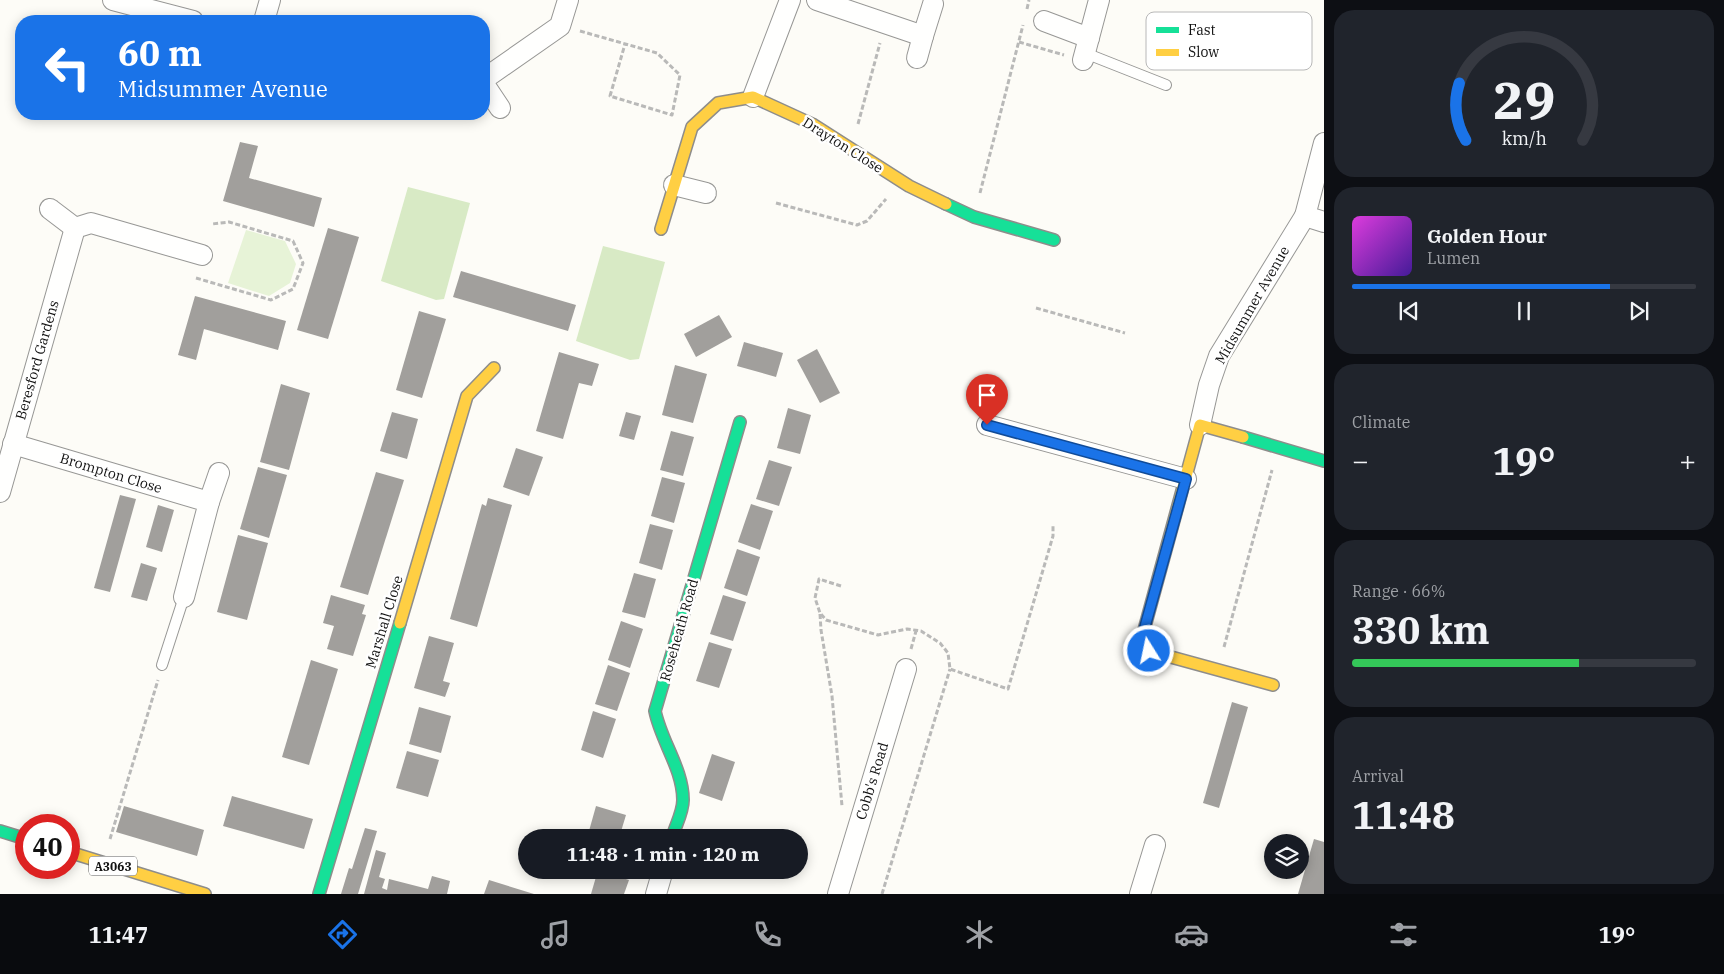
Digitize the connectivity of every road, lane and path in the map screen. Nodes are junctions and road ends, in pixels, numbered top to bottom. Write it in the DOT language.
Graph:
graph roads {
  1 [pos="112,0"];
  2 [pos="270,0"];
  3 [pos="568,0"];
  4 [pos="790,0"];
  5 [pos="817,0"];
  6 [pos="1029,0"];
  7 [pos="1099,0"];
  8 [pos="933,4"];
  9 [pos="171,15"];
  10 [pos="266,15"];
  11 [pos="1044,21"];
  12 [pos="886,24"];
  13 [pos="560,26"];
  14 [pos="923,36"];
  15 [pos="1018,42"];
  16 [pos="625,44"];
  17 [pos="1086,50"];
  18 [pos="917,58"];
  19 [pos="490,75"];
  20 [pos="1166,85"];
  21 [pos="490,93"];
  22 [pos="752,97"];
  23 [pos="500,108"];
  24 [pos="1324,143"];
  25 [pos="851,148"];
  26 [pos="901,181"];
  27 [pos="674,185"];
  28 [pos="706,193"];
  29 [pos="776,203"];
  30 [pos="50,209"];
  31 [pos="974,218"];
  32 [pos="1314,219"];
  33 [pos="212,224"];
  34 [pos="74,228"];
  35 [pos="661,229"];
  36 [pos="1054,240"];
  37 [pos="202,255"];
  38 [pos="196,278"];
  39 [pos="1036,308"];
  40 [pos="1125,333"];
  41 [pos="494,368"];
  42 [pos="740,422"];
  43 [pos="987,425"];
  44 [pos="1200,425"];
  45 [pos="13,444"];
  46 [pos="1278,448"];
  47 [pos="1324,461"];
  48 [pos="218,473"];
  49 [pos="1186,479"];
  50 [pos="0,492"];
  51 [pos="209,502"];
  52 [pos="1053,526"];
  53 [pos="841,586"];
  54 [pos="184,596"];
  55 [pos="820,613"];
  56 [pos="162,665"];
  57 [pos="906,669"];
  58 [pos="950,669"];
  59 [pos="1218,669"];
  60 [pos="1273,685"];
  61 [pos="844,814"];
  62 [pos="675,829"];
  63 [pos="0,831"];
  64 [pos="15,836"];
  65 [pos="1155,845"];
  66 [pos="80,856"];
  67 [pos="103,863"];
  68 [pos="660,879"];
  69 [pos="155,887"];
  70 [pos="205,894"];
  71 [pos="319,894"];
  72 [pos="656,894"];
  73 [pos="838,894"];
  74 [pos="882,894"];
  75 [pos="1140,894"];
  1 -- 9 [label="street"];
  2 -- 10 [label="street"];
  3 -- 13 [label="street"];
  4 -- 22 [label="street"];
  5 -- 12 [label="street"];
  6 -- 15 [label="path"];
  7 -- 17 [label="street"];
  8 -- 14 [label="street"];
  11 -- 17 [label="street"];
  12 -- 14 [label="street"];
  12 -- 25 [label="path"];
  13 -- 16 [label="path"];
  13 -- 19 [label="street"];
  14 -- 18 [label="street"];
  15 -- 17 [label="path"];
  15 -- 31 [label="path"];
  16 -- 16 [label="path"];
  17 -- 20 [label="lane"];
  21 -- 23 [label="street"];
  22 -- 25 [label="street, Drayton Close"];
  22 -- 27 [label="street"];
  24 -- 32 [label="street, Midsummer Avenue"];
  25 -- 26 [label="street, Drayton Close"];
  26 -- 29 [label="path"];
  26 -- 31 [label="street, Drayton Close"];
  27 -- 28 [label="street"];
  27 -- 35 [label="street"];
  30 -- 34 [label="street"];
  31 -- 36 [label="street, Drayton Close"];
  32 -- 44 [label="street, Midsummer Avenue"];
  33 -- 38 [label="path"];
  34 -- 37 [label="street"];
  34 -- 45 [label="street, Beresford Gardens"];
  39 -- 40 [label="path"];
  41 -- 71 [label="street, Marshall Close"];
  42 -- 62 [label="street, Roseheath Road"];
  43 -- 49 [label="street"];
  44 -- 46 [label="street"];
  44 -- 49 [label="street, Midsummer Avenue"];
  45 -- 50 [label="street, Beresford Gardens"];
  45 -- 51 [label="street, Brompton Close"];
  46 -- 47 [label="street"];
  46 -- 59 [label="path"];
  48 -- 51 [label="street"];
  49 -- 59 [label="street, Midsummer Avenue"];
  51 -- 54 [label="street"];
  52 -- 58 [label="path"];
  53 -- 55 [label="path"];
  54 -- 56 [label="lane"];
  55 -- 58 [label="path"];
  55 -- 61 [label="path"];
  56 -- 67 [label="path"];
  57 -- 73 [label="street, Cobb's Road"];
  58 -- 74 [label="path"];
  59 -- 60 [label="street, Midsummer Avenue"];
  63 -- 64 [label="street"];
  65 -- 75 [label="street"];
  66 -- 67 [label="street, A3063"];
  67 -- 69 [label="street, A3063"];
  68 -- 72 [label="street"];
  69 -- 70 [label="street, A3063"];
}
